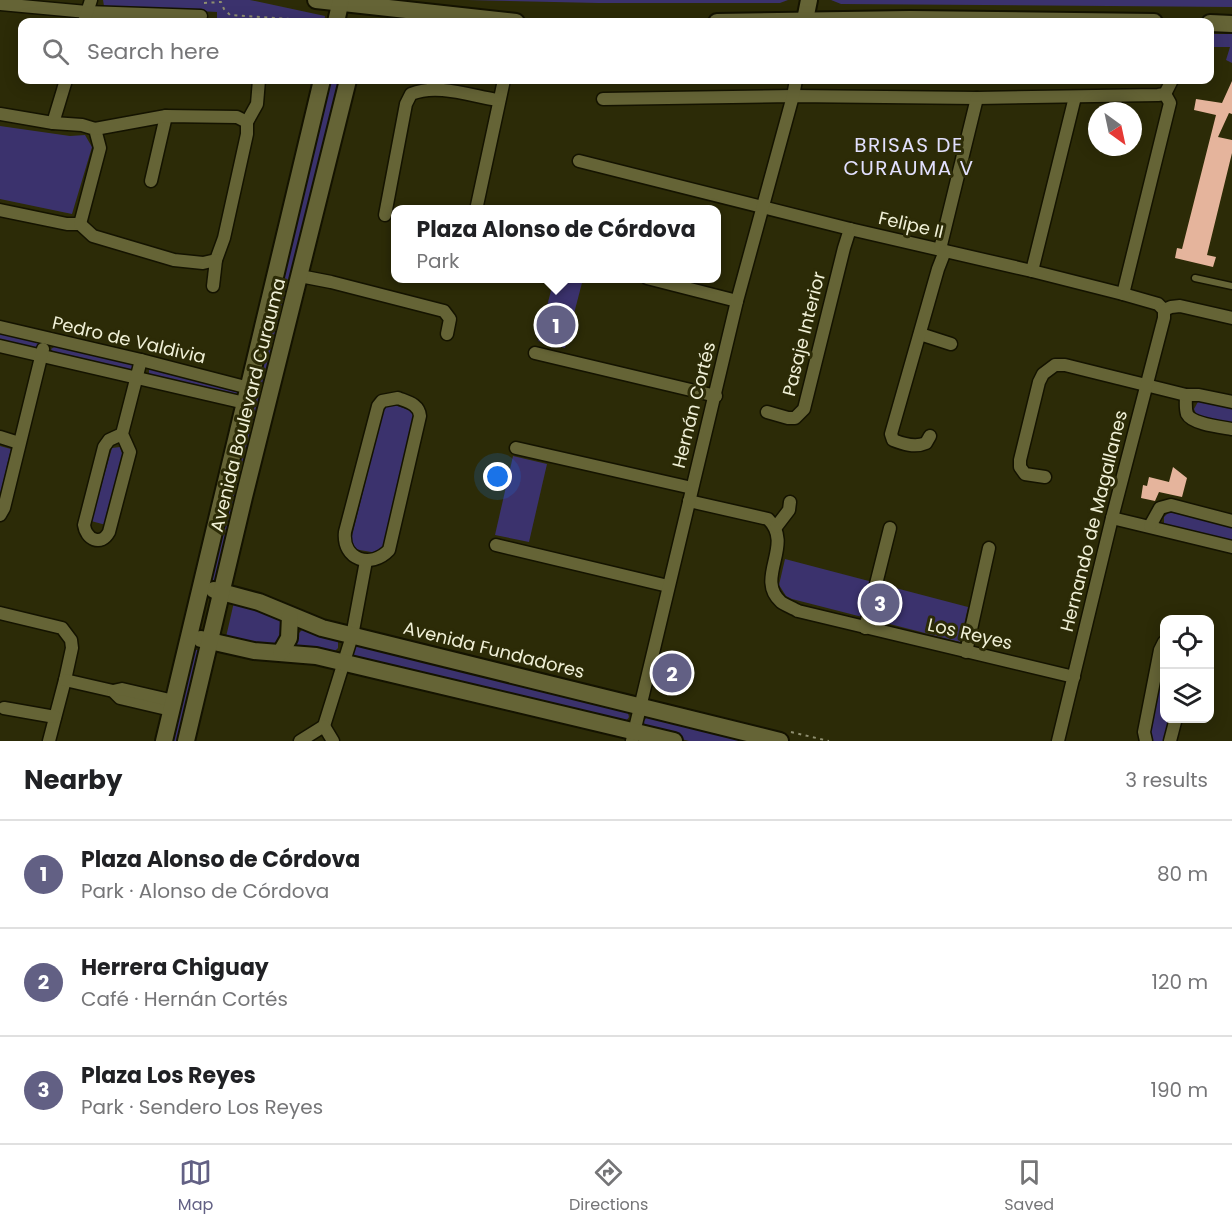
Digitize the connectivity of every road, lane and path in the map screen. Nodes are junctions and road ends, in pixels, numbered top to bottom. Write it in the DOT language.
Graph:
graph roads {
  1 [pos="316,0"];
  2 [pos="810,0"];
  3 [pos="200,2"];
  4 [pos="341,2"];
  5 [pos="0,4"];
  6 [pos="365,10"];
  7 [pos="87,11"];
  8 [pos="201,16"];
  9 [pos="271,18"];
  10 [pos="337,18"];
  11 [pos="466,18"];
  12 [pos="805,18"];
  13 [pos="1214,23"];
  14 [pos="1232,24"];
  15 [pos="65,84"];
  16 [pos="259,84"];
  17 [pos="321,84"];
  18 [pos="347,84"];
  19 [pos="503,84"];
  20 [pos="795,84"];
  21 [pos="1170,84"];
  22 [pos="1165,94"];
  23 [pos="793,96"];
  24 [pos="1075,97"];
  25 [pos="977,98"];
  26 [pos="603,99"];
  27 [pos="498,100"];
  28 [pos="0,114"];
  29 [pos="166,117"];
  30 [pos="248,122"];
  31 [pos="53,123"];
  32 [pos="95,129"];
  33 [pos="579,161"];
  34 [pos="151,181"];
  35 [pos="477,205"];
  36 [pos="764,207"];
  37 [pos="0,210"];
  38 [pos="385,215"];
  39 [pos="80,224"];
  40 [pos="850,229"];
  41 [pos="943,250"];
  42 [pos="216,260"];
  43 [pos="1032,271"];
  44 [pos="300,276"];
  45 [pos="1195,278"];
  46 [pos="663,283"];
  47 [pos="213,286"];
  48 [pos="1232,286"];
  49 [pos="1123,294"];
  50 [pos="737,302"];
  51 [pos="1164,310"];
  52 [pos="1232,318"];
  53 [pos="0,327"];
  54 [pos="447,334"];
  55 [pos="920,334"];
  56 [pos="46,339"];
  57 [pos="951,344"];
  58 [pos="0,346"];
  59 [pos="535,353"];
  60 [pos="42,355"];
  61 [pos="141,360"];
  62 [pos="137,376"];
  63 [pos="1146,384"];
  64 [pos="247,395"];
  65 [pos="1185,395"];
  66 [pos="716,396"];
  67 [pos="1232,402"];
  68 [pos="767,412"];
  69 [pos="1232,429"];
  70 [pos="122,434"];
  71 [pos="930,436"];
  72 [pos="0,437"];
  73 [pos="19,443"];
  74 [pos="516,448"];
  75 [pos="1045,477"];
  76 [pos="691,495"];
  77 [pos="790,502"];
  78 [pos="0,515"];
  79 [pos="1112,518"];
  80 [pos="1232,521"];
  81 [pos="1150,526"];
  82 [pos="776,527"];
  83 [pos="890,528"];
  84 [pos="496,544"];
  85 [pos="1232,547"];
  86 [pos="989,548"];
  87 [pos="366,561"];
  88 [pos="668,586"];
  89 [pos="201,587"];
  90 [pos="222,592"];
  91 [pos="0,613"];
  92 [pos="290,616"];
  93 [pos="865,628"];
  94 [pos="352,636"];
  95 [pos="190,637"];
  96 [pos="211,642"];
  97 [pos="1160,650"];
  98 [pos="281,652"];
  99 [pos="966,652"];
  100 [pos="342,662"];
  101 [pos="1074,677"];
  102 [pos="65,680"];
  103 [pos="172,705"];
  104 [pos="640,706"];
  105 [pos="4,708"];
  106 [pos="55,717"];
  107 [pos="1175,723"];
  108 [pos="324,726"];
  109 [pos="633,736"];
  110 [pos="49,741"];
  111 [pos="164,741"];
  112 [pos="186,741"];
  113 [pos="300,741"];
  114 [pos="333,741"];
  115 [pos="674,741"];
  116 [pos="780,741"];
  117 [pos="1058,741"];
  118 [pos="1146,741"];
  119 [pos="1170,741"];
  1 -- 4 [label="street"];
  2 -- 12 [label="street"];
  3 -- 9 [label="path"];
  4 -- 6 [label="street"];
  4 -- 10 [label="street"];
  5 -- 7 [label="street"];
  6 -- 11 [label="street"];
  7 -- 8 [label="street"];
  13 -- 14 [label="street"];
  15 -- 31 [label="street"];
  16 -- 30 [label="street"];
  17 -- 64 [label="street, Avenida Boulevard Curauma"];
  18 -- 44 [label="street, Avenida Boulevard Curauma"];
  19 -- 27 [label="street"];
  20 -- 23 [label="street, Hernán Cortés"];
  21 -- 22 [label="street"];
  22 -- 24 [label="street"];
  22 -- 49 [label="street"];
  23 -- 25 [label="street"];
  23 -- 26 [label="street"];
  23 -- 36 [label="street, Hernán Cortés"];
  24 -- 25 [label="street"];
  24 -- 43 [label="street"];
  25 -- 41 [label="street"];
  27 -- 35 [label="street"];
  27 -- 38 [label="street"];
  28 -- 31 [label="street"];
  29 -- 30 [label="street"];
  29 -- 32 [label="street"];
  29 -- 34 [label="street"];
  30 -- 42 [label="street"];
  31 -- 32 [label="street"];
  32 -- 39 [label="street"];
  33 -- 36 [label="street, Felipe II"];
  36 -- 40 [label="street, Felipe II"];
  36 -- 50 [label="street, Hernán Cortés"];
  37 -- 39 [label="street"];
  39 -- 42 [label="street"];
  40 -- 41 [label="street, Felipe II"];
  40 -- 68 [label="street, Pasaje Interior"];
  41 -- 43 [label="street, Felipe II"];
  41 -- 55 [label="street"];
  42 -- 47 [label="street"];
  43 -- 49 [label="street, Felipe II"];
  44 -- 54 [label="street"];
  44 -- 90 [label="street, Avenida Boulevard Curauma"];
  45 -- 48 [label="lane"];
  46 -- 50 [label="street"];
  49 -- 51 [label="street, Felipe II"];
  50 -- 66 [label="street, Hernán Cortés"];
  51 -- 52 [label="street, Felipe II"];
  51 -- 63 [label="street, Hernando de Magallanes"];
  53 -- 56 [label="street, Pedro de Valdivia"];
  55 -- 57 [label="street"];
  55 -- 71 [label="street"];
  56 -- 60 [label="street"];
  56 -- 61 [label="street, Pedro de Valdivia"];
  58 -- 60 [label="street, Pedro de Valdivia"];
  59 -- 66 [label="street"];
  60 -- 62 [label="street, Pedro de Valdivia"];
  60 -- 73 [label="street"];
  61 -- 62 [label="street"];
  61 -- 64 [label="street, Pedro de Valdivia"];
  62 -- 64 [label="street, Pedro de Valdivia"];
  62 -- 70 [label="street"];
  63 -- 65 [label="street"];
  63 -- 75 [label="street"];
  63 -- 79 [label="street, Hernando de Magallanes"];
  64 -- 89 [label="street, Avenida Boulevard Curauma"];
  65 -- 67 [label="street"];
  65 -- 69 [label="street"];
  66 -- 76 [label="street, Hernán Cortés"];
  70 -- 70 [label="street"];
  72 -- 73 [label="street"];
  73 -- 78 [label="street"];
  74 -- 76 [label="street"];
  76 -- 82 [label="street"];
  76 -- 88 [label="street, Hernán Cortés"];
  77 -- 82 [label="street"];
  79 -- 81 [label="street"];
  79 -- 101 [label="street, Hernando de Magallanes"];
  80 -- 81 [label="street"];
  81 -- 85 [label="street"];
  82 -- 93 [label="street, Los Reyes"];
  83 -- 93 [label="street"];
  84 -- 88 [label="street"];
  86 -- 99 [label="street"];
  87 -- 87 [label="street"];
  87 -- 94 [label="street"];
  88 -- 104 [label="street, Hernán Cortés"];
  89 -- 90 [label="street, Avenida Fundadores"];
  89 -- 95 [label="street, Avenida Boulevard Curauma"];
  90 -- 92 [label="street, Avenida Fundadores"];
  90 -- 96 [label="street, Avenida Boulevard Curauma"];
  91 -- 102 [label="street"];
  92 -- 94 [label="street, Avenida Fundadores"];
  92 -- 98 [label="street"];
  93 -- 99 [label="street, Los Reyes"];
  94 -- 100 [label="street"];
  94 -- 104 [label="street, Avenida Fundadores"];
  95 -- 96 [label="street"];
  95 -- 103 [label="street, Avenida Boulevard Curauma"];
  96 -- 98 [label="street"];
  96 -- 112 [label="street, Avenida Boulevard Curauma"];
  97 -- 118 [label="street"];
  98 -- 100 [label="street"];
  99 -- 101 [label="street, Los Reyes"];
  100 -- 108 [label="street"];
  100 -- 109 [label="street"];
  101 -- 117 [label="street, Hernando de Magallanes"];
  102 -- 103 [label="street"];
  102 -- 106 [label="street"];
  103 -- 111 [label="street, Avenida Boulevard Curauma"];
  104 -- 109 [label="street, Hernán Cortés"];
  104 -- 116 [label="street, Avenida Fundadores"];
  105 -- 106 [label="street"];
  106 -- 110 [label="street"];
  107 -- 119 [label="street"];
  108 -- 113 [label="street"];
  108 -- 114 [label="street"];
  109 -- 115 [label="street"];
}
